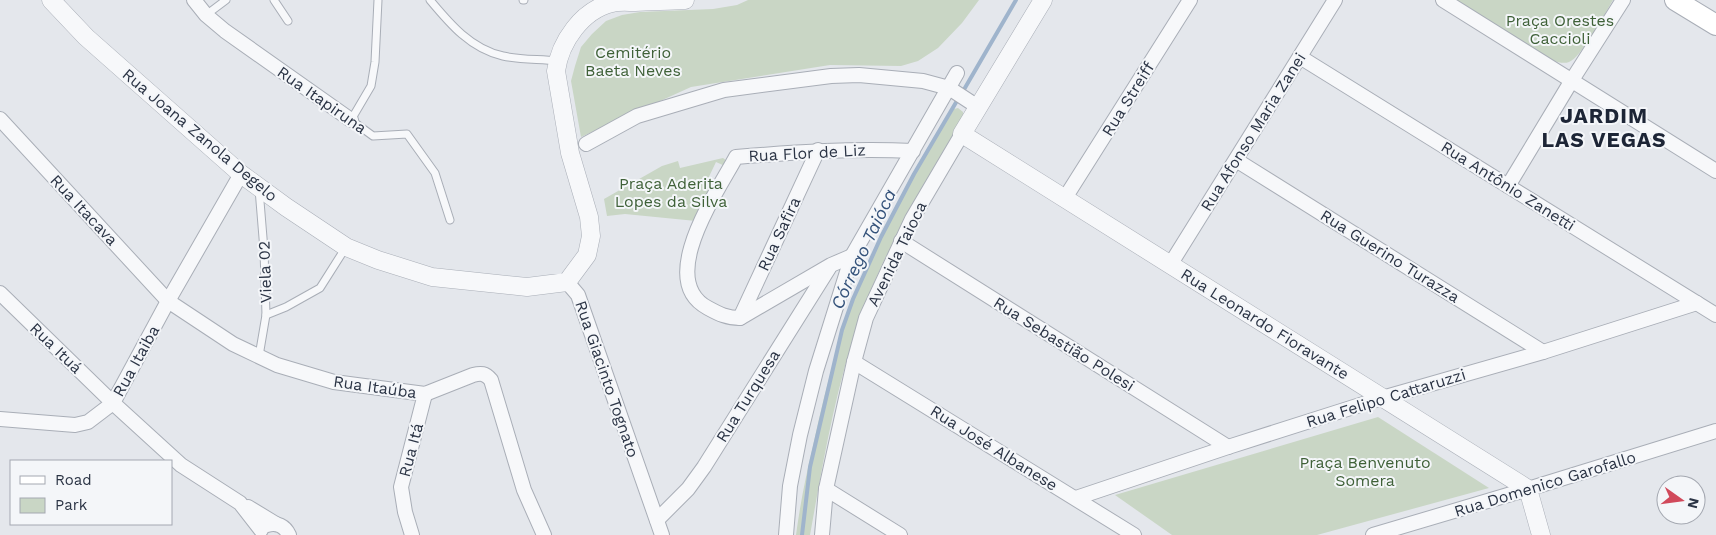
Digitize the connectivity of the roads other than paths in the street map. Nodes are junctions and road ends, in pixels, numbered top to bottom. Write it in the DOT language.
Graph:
graph roads {
  1 [pos="51,0"];
  2 [pos="194,0"];
  3 [pos="226,0"];
  4 [pos="274,0"];
  5 [pos="378,0"];
  6 [pos="430,0"];
  7 [pos="685,0"];
  8 [pos="1043,0"];
  9 [pos="1190,0"];
  10 [pos="1335,0"];
  11 [pos="1443,0"];
  12 [pos="1623,0"];
  13 [pos="1675,0"];
  14 [pos="610,1"];
  15 [pos="206,15"];
  16 [pos="288,21"];
  17 [pos="1716,26"];
  18 [pos="1300,57"];
  19 [pos="557,60"];
  20 [pos="957,73"];
  21 [pos="1572,80"];
  22 [pos="963,97"];
  23 [pos="0,119"];
  24 [pos="351,120"];
  25 [pos="962,134"];
  26 [pos="586,144"];
  27 [pos="818,150"];
  28 [pos="913,150"];
  29 [pos="1236,160"];
  30 [pos="1716,171"];
  31 [pos="242,174"];
  32 [pos="1508,186"];
  33 [pos="259,187"];
  34 [pos="1065,198"];
  35 [pos="450,220"];
  36 [pos="901,242"];
  37 [pos="346,246"];
  38 [pos="852,256"];
  39 [pos="1170,264"];
  40 [pos="830,265"];
  41 [pos="567,282"];
  42 [pos="0,293"];
  43 [pos="168,302"];
  44 [pos="1696,303"];
  45 [pos="266,315"];
  46 [pos="1716,315"];
  47 [pos="740,318"];
  48 [pos="1543,352"];
  49 [pos="259,356"];
  50 [pos="854,362"];
  51 [pos="425,394"];
  52 [pos="1382,398"];
  53 [pos="113,403"];
  54 [pos="0,419"];
  55 [pos="1716,431"];
  56 [pos="1228,447"];
  57 [pos="826,489"];
  58 [pos="1528,489"];
  59 [pos="1076,498"];
  60 [pos="240,503"];
  61 [pos="657,520"];
  62 [pos="286,531"];
  63 [pos="260,532"];
  64 [pos="412,535"];
  65 [pos="544,535"];
  66 [pos="662,535"];
  67 [pos="786,535"];
  68 [pos="822,535"];
  69 [pos="900,535"];
  70 [pos="1134,535"];
  71 [pos="1373,535"];
  72 [pos="1541,535"];
  1 -- 31 [label="street, Rua Joana Zanola Degelo"];
  2 -- 15 [label="street, Rua Itapiruna"];
  3 -- 15 [label="lane"];
  4 -- 16 [label="lane"];
  5 -- 24 [label="lane"];
  6 -- 19 [label="lane"];
  7 -- 14 [label="street"];
  8 -- 22 [label="street, Avenida Taioca"];
  9 -- 34 [label="street, Rua Streiff"];
  10 -- 18 [label="street, Rua Afonso Maria Zanei"];
  11 -- 21 [label="street"];
  12 -- 21 [label="street"];
  13 -- 17 [label="main road"];
  14 -- 19 [label="street"];
  15 -- 24 [label="street, Rua Itapiruna"];
  18 -- 29 [label="street, Rua Afonso Maria Zanei"];
  18 -- 32 [label="street, Rua Antônio Zanetti"];
  19 -- 41 [label="street, Rua Giacinto Tognato"];
  20 -- 22 [label="street"];
  21 -- 30 [label="street"];
  21 -- 32 [label="street"];
  22 -- 25 [label="street, Avenida Taioca"];
  22 -- 26 [label="street"];
  22 -- 28 [label="street"];
  23 -- 43 [label="street, Rua Itacava"];
  24 -- 35 [label="lane, Rua Itapiruna"];
  25 -- 34 [label="street, Rua Leonardo Fioravante"];
  25 -- 36 [label="street, Avenida Taioca"];
  27 -- 28 [label="street, Rua Flor de Liz"];
  27 -- 47 [label="street, Rua Safira"];
  27 -- 47 [label="street, Rua Flor de Liz"];
  28 -- 38 [label="street"];
  29 -- 39 [label="street, Rua Afonso Maria Zanei"];
  29 -- 48 [label="street, Rua Guerino Turazza"];
  31 -- 33 [label="street, Rua Joana Zanola Degelo"];
  31 -- 43 [label="street, Rua Itaiba"];
  32 -- 44 [label="street, Rua Antônio Zanetti"];
  33 -- 37 [label="street, Rua Joana Zanola Degelo"];
  33 -- 45 [label="lane, Viela 02"];
  34 -- 39 [label="street, Rua Leonardo Fioravante"];
  36 -- 50 [label="street, Avenida Taioca"];
  36 -- 56 [label="street, Rua Sebastião Polesi"];
  37 -- 41 [label="street, Rua Joana Zanola Degelo"];
  37 -- 45 [label="lane"];
  38 -- 40 [label="street"];
  38 -- 67 [label="street"];
  39 -- 52 [label="street, Rua Leonardo Fioravante"];
  40 -- 47 [label="street"];
  40 -- 61 [label="street, Rua Turquesa"];
  41 -- 61 [label="street, Rua Giacinto Tognato"];
  42 -- 53 [label="street, Rua Ituá"];
  43 -- 49 [label="street, Rua Itaúba"];
  43 -- 53 [label="street, Rua Itaiba"];
  44 -- 46 [label="street, Rua Antônio Zanetti"];
  44 -- 48 [label="street, Rua Felipo Cattaruzzi"];
  45 -- 49 [label="lane, Viela 02"];
  48 -- 52 [label="street, Rua Felipo Cattaruzzi"];
  49 -- 51 [label="street, Rua Itaúba"];
  50 -- 57 [label="street, Avenida Taioca"];
  50 -- 59 [label="street, Rua José Albanese"];
  51 -- 64 [label="street, Rua Itá"];
  51 -- 65 [label="street, Rua Itaúba"];
  52 -- 56 [label="street, Rua Felipo Cattaruzzi"];
  52 -- 58 [label="street, Rua Leonardo Fioravante"];
  53 -- 54 [label="street"];
  53 -- 60 [label="street, Rua Itaiba"];
  55 -- 58 [label="street, Rua Domenico Garofallo"];
  56 -- 59 [label="street, Rua Felipo Cattaruzzi"];
  57 -- 68 [label="street, Avenida Taioca"];
  57 -- 69 [label="street"];
  58 -- 71 [label="street, Rua Domenico Garofallo"];
  58 -- 72 [label="street"];
  59 -- 70 [label="street, Rua José Albanese"];
  60 -- 62 [label="street"];
  60 -- 63 [label="street, Rua Itaiba"];
  61 -- 66 [label="street, Rua Giacinto Tognato"];
  62 -- 63 [label="street"];
}
